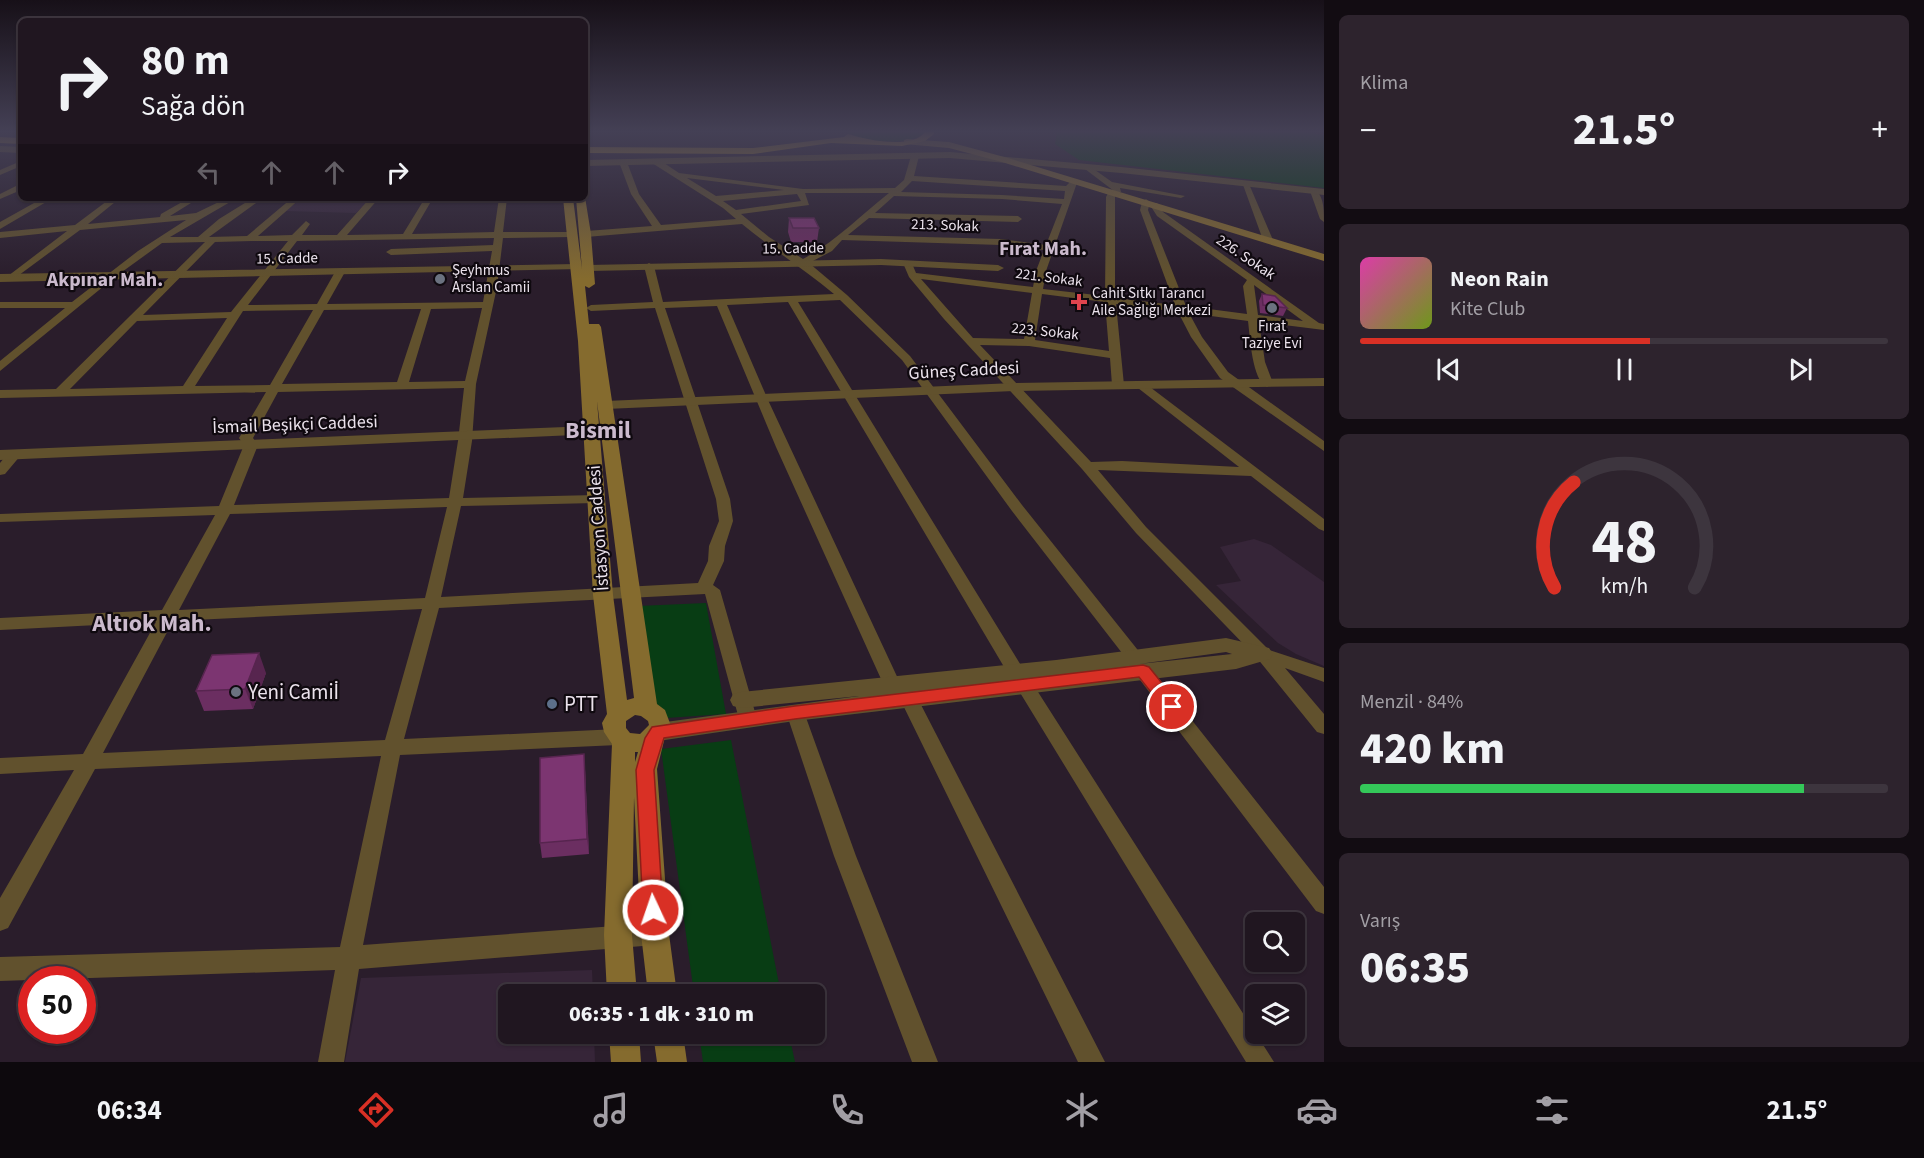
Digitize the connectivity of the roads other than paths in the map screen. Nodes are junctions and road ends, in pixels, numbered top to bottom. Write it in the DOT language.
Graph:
graph roads {
  1 [pos="630,181"];
  2 [pos="687,181"];
  3 [pos="722,181"];
  4 [pos="907,181"];
  5 [pos="969,181"];
  6 [pos="1060,181"];
  7 [pos="1103,181"];
  8 [pos="1213,181"];
  9 [pos="1245,184"];
  10 [pos="1072,185"];
  11 [pos="18,188"];
  12 [pos="1113,189"];
  13 [pos="803,191"];
  14 [pos="1319,191"];
  15 [pos="0,192"];
  16 [pos="10,192"];
  17 [pos="896,192"];
  18 [pos="1181,196"];
  19 [pos="0,197"];
  20 [pos="714,199"];
  21 [pos="44,201"];
  22 [pos="112,201"];
  23 [pos="190,201"];
  24 [pos="227,201"];
  25 [pos="254,201"];
  26 [pos="293,201"];
  27 [pos="372,201"];
  28 [pos="427,201"];
  29 [pos="503,201"];
  30 [pos="569,201"];
  31 [pos="581,201"];
  32 [pos="1067,202"];
  33 [pos="1145,202"];
  34 [pos="733,213"];
  35 [pos="868,215"];
  36 [pos="196,216"];
  37 [pos="159,218"];
  38 [pos="1018,219"];
  39 [pos="1324,219"];
  40 [pos="743,221"];
  41 [pos="306,224"];
  42 [pos="0,226"];
  43 [pos="77,226"];
  44 [pos="659,229"];
  45 [pos="579,234"];
  46 [pos="0,235"];
  47 [pos="497,236"];
  48 [pos="401,237"];
  49 [pos="840,237"];
  50 [pos="339,238"];
  51 [pos="294,239"];
  52 [pos="162,240"];
  53 [pos="248,240"];
  54 [pos="1268,240"];
  55 [pos="198,241"];
  56 [pos="211,241"];
  57 [pos="496,248"];
  58 [pos="1048,248"];
  59 [pos="391,252"];
  60 [pos="1324,258"];
  61 [pos="803,263"];
  62 [pos="908,263"];
  63 [pos="649,266"];
  64 [pos="582,268"];
  65 [pos="998,268"];
  66 [pos="494,269"];
  67 [pos="386,271"];
  68 [pos="340,272"];
  69 [pos="267,274"];
  70 [pos="912,275"];
  71 [pos="114,276"];
  72 [pos="176,276"];
  73 [pos="6,278"];
  74 [pos="1253,279"];
  75 [pos="1039,291"];
  76 [pos="843,297"];
  77 [pos="792,300"];
  78 [pos="1110,300"];
  79 [pos="721,303"];
  80 [pos="0,305"];
  81 [pos="76,305"];
  82 [pos="488,305"];
  83 [pos="659,305"];
  84 [pos="428,306"];
  85 [pos="318,308"];
  86 [pos="591,308"];
  87 [pos="1180,310"];
  88 [pos="238,312"];
  89 [pos="136,318"];
  90 [pos="1254,319"];
  91 [pos="1322,328"];
  92 [pos="970,341"];
  93 [pos="1029,343"];
  94 [pos="0,356"];
  95 [pos="15,356"];
  96 [pos="1115,356"];
  97 [pos="0,367"];
  98 [pos="1324,382"];
  99 [pos="1236,383"];
  100 [pos="1267,383"];
  101 [pos="470,384"];
  102 [pos="1118,385"];
  103 [pos="1142,385"];
  104 [pos="402,386"];
  105 [pos="1014,387"];
  106 [pos="275,388"];
  107 [pos="188,390"];
  108 [pos="931,392"];
  109 [pos="59,393"];
  110 [pos="0,394"];
  111 [pos="848,395"];
  112 [pos="759,398"];
  113 [pos="691,402"];
  114 [pos="606,405"];
  115 [pos="591,431"];
  116 [pos="464,436"];
  117 [pos="251,445"];
  118 [pos="1324,447"];
  119 [pos="7,455"];
  120 [pos="1087,466"];
  121 [pos="0,471"];
  122 [pos="1255,471"];
  123 [pos="596,499"];
  124 [pos="455,502"];
  125 [pos="224,511"];
  126 [pos="0,518"];
  127 [pos="1324,526"];
  128 [pos="704,588"];
  129 [pos="630,593"];
  130 [pos="603,595"];
  131 [pos="432,603"];
  132 [pos="166,617"];
  133 [pos="0,624"];
  134 [pos="1263,654"];
  135 [pos="1139,664"];
  136 [pos="1324,675"];
  137 [pos="1021,679"];
  138 [pos="892,685"];
  139 [pos="909,699"];
  140 [pos="646,708"];
  141 [pos="744,709"];
  142 [pos="795,712"];
  143 [pos="618,714"];
  144 [pos="1324,727"];
  145 [pos="656,735"];
  146 [pos="621,739"];
  147 [pos="392,748"];
  148 [pos="90,760"];
  149 [pos="0,766"];
  150 [pos="1324,904"];
  151 [pos="0,920"];
  152 [pos="654,934"];
  153 [pos="618,935"];
  154 [pos="349,958"];
  155 [pos="0,969"];
  156 [pos="621,984"];
  157 [pos="662,984"];
  158 [pos="625,1044"];
  159 [pos="669,1044"];
  160 [pos="332,1062"];
  161 [pos="626,1062"];
  162 [pos="672,1062"];
  163 [pos="926,1062"];
  164 [pos="1092,1062"];
  165 [pos="1261,1062"];
  1 -- 44 [label="street"];
  2 -- 20 [label="street"];
  3 -- 13 [label="street"];
  4 -- 17 [label="street"];
  5 -- 10 [label="street"];
  6 -- 10 [label="main road"];
  7 -- 12 [label="street"];
  8 -- 9 [label="street"];
  9 -- 14 [label="street"];
  9 -- 54 [label="street"];
  10 -- 12 [label="main road"];
  10 -- 32 [label="street"];
  11 -- 16 [label="street"];
  12 -- 18 [label="street"];
  12 -- 33 [label="main road"];
  12 -- 78 [label="street"];
  13 -- 17 [label="street"];
  13 -- 20 [label="street"];
  13 -- 34 [label="street"];
  14 -- 39 [label="street"];
  15 -- 16 [label="street"];
  16 -- 19 [label="street"];
  17 -- 32 [label="street"];
  17 -- 35 [label="street"];
  20 -- 34 [label="street"];
  21 -- 42 [label="street"];
  22 -- 43 [label="street"];
  23 -- 37 [label="street"];
  24 -- 36 [label="street"];
  25 -- 55 [label="street"];
  26 -- 53 [label="street"];
  27 -- 50 [label="street"];
  28 -- 48 [label="street"];
  29 -- 47 [label="street"];
  30 -- 45 [label="main road, İstasyon Caddesi"];
  31 -- 45 [label="main road, İstasyon Caddesi"];
  32 -- 58 [label="street"];
  33 -- 54 [label="main road"];
  33 -- 74 [label="street, 226. Sokak"];
  33 -- 87 [label="street"];
  34 -- 40 [label="street"];
  35 -- 38 [label="street"];
  35 -- 49 [label="street"];
  36 -- 37 [label="street"];
  36 -- 52 [label="street"];
  37 -- 43 [label="street"];
  40 -- 44 [label="street"];
  40 -- 61 [label="street"];
  41 -- 51 [label="street"];
  43 -- 46 [label="street"];
  43 -- 73 [label="street"];
  44 -- 45 [label="street"];
  45 -- 47 [label="street"];
  45 -- 64 [label="main road, İstasyon Caddesi"];
  47 -- 48 [label="street"];
  47 -- 57 [label="street"];
  48 -- 50 [label="street"];
  48 -- 59 [label="street"];
  49 -- 58 [label="street, 213. Sokak"];
  49 -- 61 [label="street"];
  50 -- 51 [label="street"];
  51 -- 53 [label="street"];
  51 -- 69 [label="street"];
  52 -- 55 [label="street"];
  52 -- 71 [label="street"];
  53 -- 56 [label="street"];
  54 -- 60 [label="main road"];
  55 -- 56 [label="street"];
  56 -- 72 [label="street"];
  57 -- 59 [label="street"];
  57 -- 66 [label="street"];
  58 -- 75 [label="street"];
  59 -- 67 [label="street"];
  61 -- 62 [label="street, 15. Cadde"];
  61 -- 63 [label="street, 15. Cadde"];
  61 -- 76 [label="street"];
  62 -- 65 [label="street, 15. Cadde"];
  62 -- 70 [label="street"];
  63 -- 64 [label="street, 15. Cadde"];
  63 -- 83 [label="street"];
  64 -- 66 [label="street, 15. Cadde"];
  64 -- 86 [label="main road, İstasyon Caddesi"];
  64 -- 115 [label="main road, İstasyon Caddesi"];
  66 -- 67 [label="street, 15. Cadde"];
  66 -- 82 [label="street"];
  67 -- 68 [label="street, 15. Cadde"];
  68 -- 69 [label="street, 15. Cadde"];
  68 -- 85 [label="street"];
  69 -- 72 [label="street, 15. Cadde"];
  69 -- 88 [label="street"];
  70 -- 75 [label="street, 221. Sokak"];
  70 -- 92 [label="street"];
  71 -- 72 [label="street, 15. Cadde"];
  71 -- 73 [label="street, 15. Cadde"];
  71 -- 81 [label="street"];
  72 -- 89 [label="street"];
  74 -- 90 [label="street"];
  74 -- 91 [label="street, 226. Sokak"];
  75 -- 78 [label="street, 221. Sokak"];
  75 -- 93 [label="street"];
  76 -- 77 [label="street"];
  76 -- 108 [label="street"];
  77 -- 79 [label="street"];
  77 -- 111 [label="street"];
  78 -- 87 [label="street, 221. Sokak"];
  78 -- 96 [label="street"];
  79 -- 83 [label="street"];
  79 -- 112 [label="street"];
  80 -- 81 [label="street"];
  81 -- 95 [label="street"];
  82 -- 84 [label="street"];
  82 -- 101 [label="street"];
  83 -- 86 [label="street"];
  83 -- 113 [label="street"];
  84 -- 85 [label="street"];
  84 -- 104 [label="street"];
  85 -- 88 [label="street"];
  85 -- 106 [label="street"];
  86 -- 114 [label="main road, İstasyon Caddesi"];
  87 -- 90 [label="street, 221. Sokak"];
  87 -- 99 [label="street"];
  88 -- 89 [label="street"];
  88 -- 107 [label="street"];
  89 -- 109 [label="street"];
  90 -- 91 [label="street, 221. Sokak"];
  90 -- 100 [label="street"];
  92 -- 93 [label="street, 223. Sokak"];
  92 -- 105 [label="street"];
  93 -- 96 [label="street, 223. Sokak"];
  94 -- 95 [label="street"];
  95 -- 97 [label="street"];
  96 -- 102 [label="street"];
  98 -- 100 [label="street, Güneş Caddesi"];
  99 -- 100 [label="street, Güneş Caddesi"];
  99 -- 103 [label="street, Güneş Caddesi"];
  99 -- 118 [label="street"];
  101 -- 104 [label="street"];
  101 -- 116 [label="street"];
  102 -- 103 [label="street, Güneş Caddesi"];
  102 -- 105 [label="street, Güneş Caddesi"];
  103 -- 122 [label="street"];
  104 -- 106 [label="street"];
  105 -- 108 [label="street, Güneş Caddesi"];
  105 -- 120 [label="street"];
  106 -- 107 [label="street"];
  106 -- 117 [label="street"];
  107 -- 109 [label="street"];
  108 -- 111 [label="street, Güneş Caddesi"];
  108 -- 135 [label="street"];
  109 -- 110 [label="street"];
  111 -- 112 [label="street, Güneş Caddesi"];
  111 -- 137 [label="street"];
  112 -- 113 [label="street, Güneş Caddesi"];
  112 -- 138 [label="street"];
  113 -- 114 [label="street, Güneş Caddesi"];
  113 -- 128 [label="street"];
  114 -- 129 [label="main road, İstasyon Caddesi"];
  115 -- 116 [label="street, İsmail Beşikçi Caddesi"];
  115 -- 123 [label="main road, İstasyon Caddesi"];
  116 -- 117 [label="street, İsmail Beşikçi Caddesi"];
  116 -- 124 [label="street"];
  117 -- 119 [label="street, İsmail Beşikçi Caddesi"];
  117 -- 125 [label="street"];
  119 -- 121 [label="street"];
  120 -- 122 [label="street"];
  120 -- 134 [label="street"];
  122 -- 127 [label="street"];
  123 -- 124 [label="street"];
  123 -- 130 [label="main road, İstasyon Caddesi"];
  124 -- 125 [label="street"];
  124 -- 131 [label="street"];
  125 -- 126 [label="street"];
  125 -- 132 [label="street"];
  128 -- 129 [label="street"];
  128 -- 141 [label="street"];
  129 -- 130 [label="street"];
  129 -- 140 [label="main road, İstasyon Caddesi"];
  130 -- 131 [label="street"];
  130 -- 143 [label="main road, İstasyon Caddesi"];
  131 -- 132 [label="street"];
  131 -- 147 [label="street"];
  132 -- 133 [label="street"];
  132 -- 148 [label="street"];
  134 -- 135 [label="street"];
  134 -- 136 [label="street"];
  134 -- 144 [label="street"];
  135 -- 137 [label="street"];
  135 -- 150 [label="street"];
  137 -- 138 [label="street"];
  137 -- 139 [label="street"];
  137 -- 165 [label="street"];
  138 -- 141 [label="street"];
  139 -- 142 [label="street"];
  139 -- 164 [label="street"];
  140 -- 143 [label="main road"];
  140 -- 145 [label="main road"];
  141 -- 142 [label="street"];
  141 -- 145 [label="street"];
  142 -- 163 [label="street"];
  143 -- 146 [label="main road"];
  145 -- 146 [label="main road"];
  145 -- 152 [label="main road"];
  146 -- 147 [label="street"];
  146 -- 153 [label="main road"];
  147 -- 148 [label="street"];
  147 -- 154 [label="street"];
  148 -- 149 [label="street"];
  148 -- 151 [label="street"];
  152 -- 153 [label="street"];
  152 -- 157 [label="main road"];
  153 -- 154 [label="street"];
  153 -- 156 [label="main road"];
  154 -- 155 [label="street"];
  154 -- 160 [label="street"];
  158 -- 161 [label="main road"];
  159 -- 162 [label="main road"];
}
